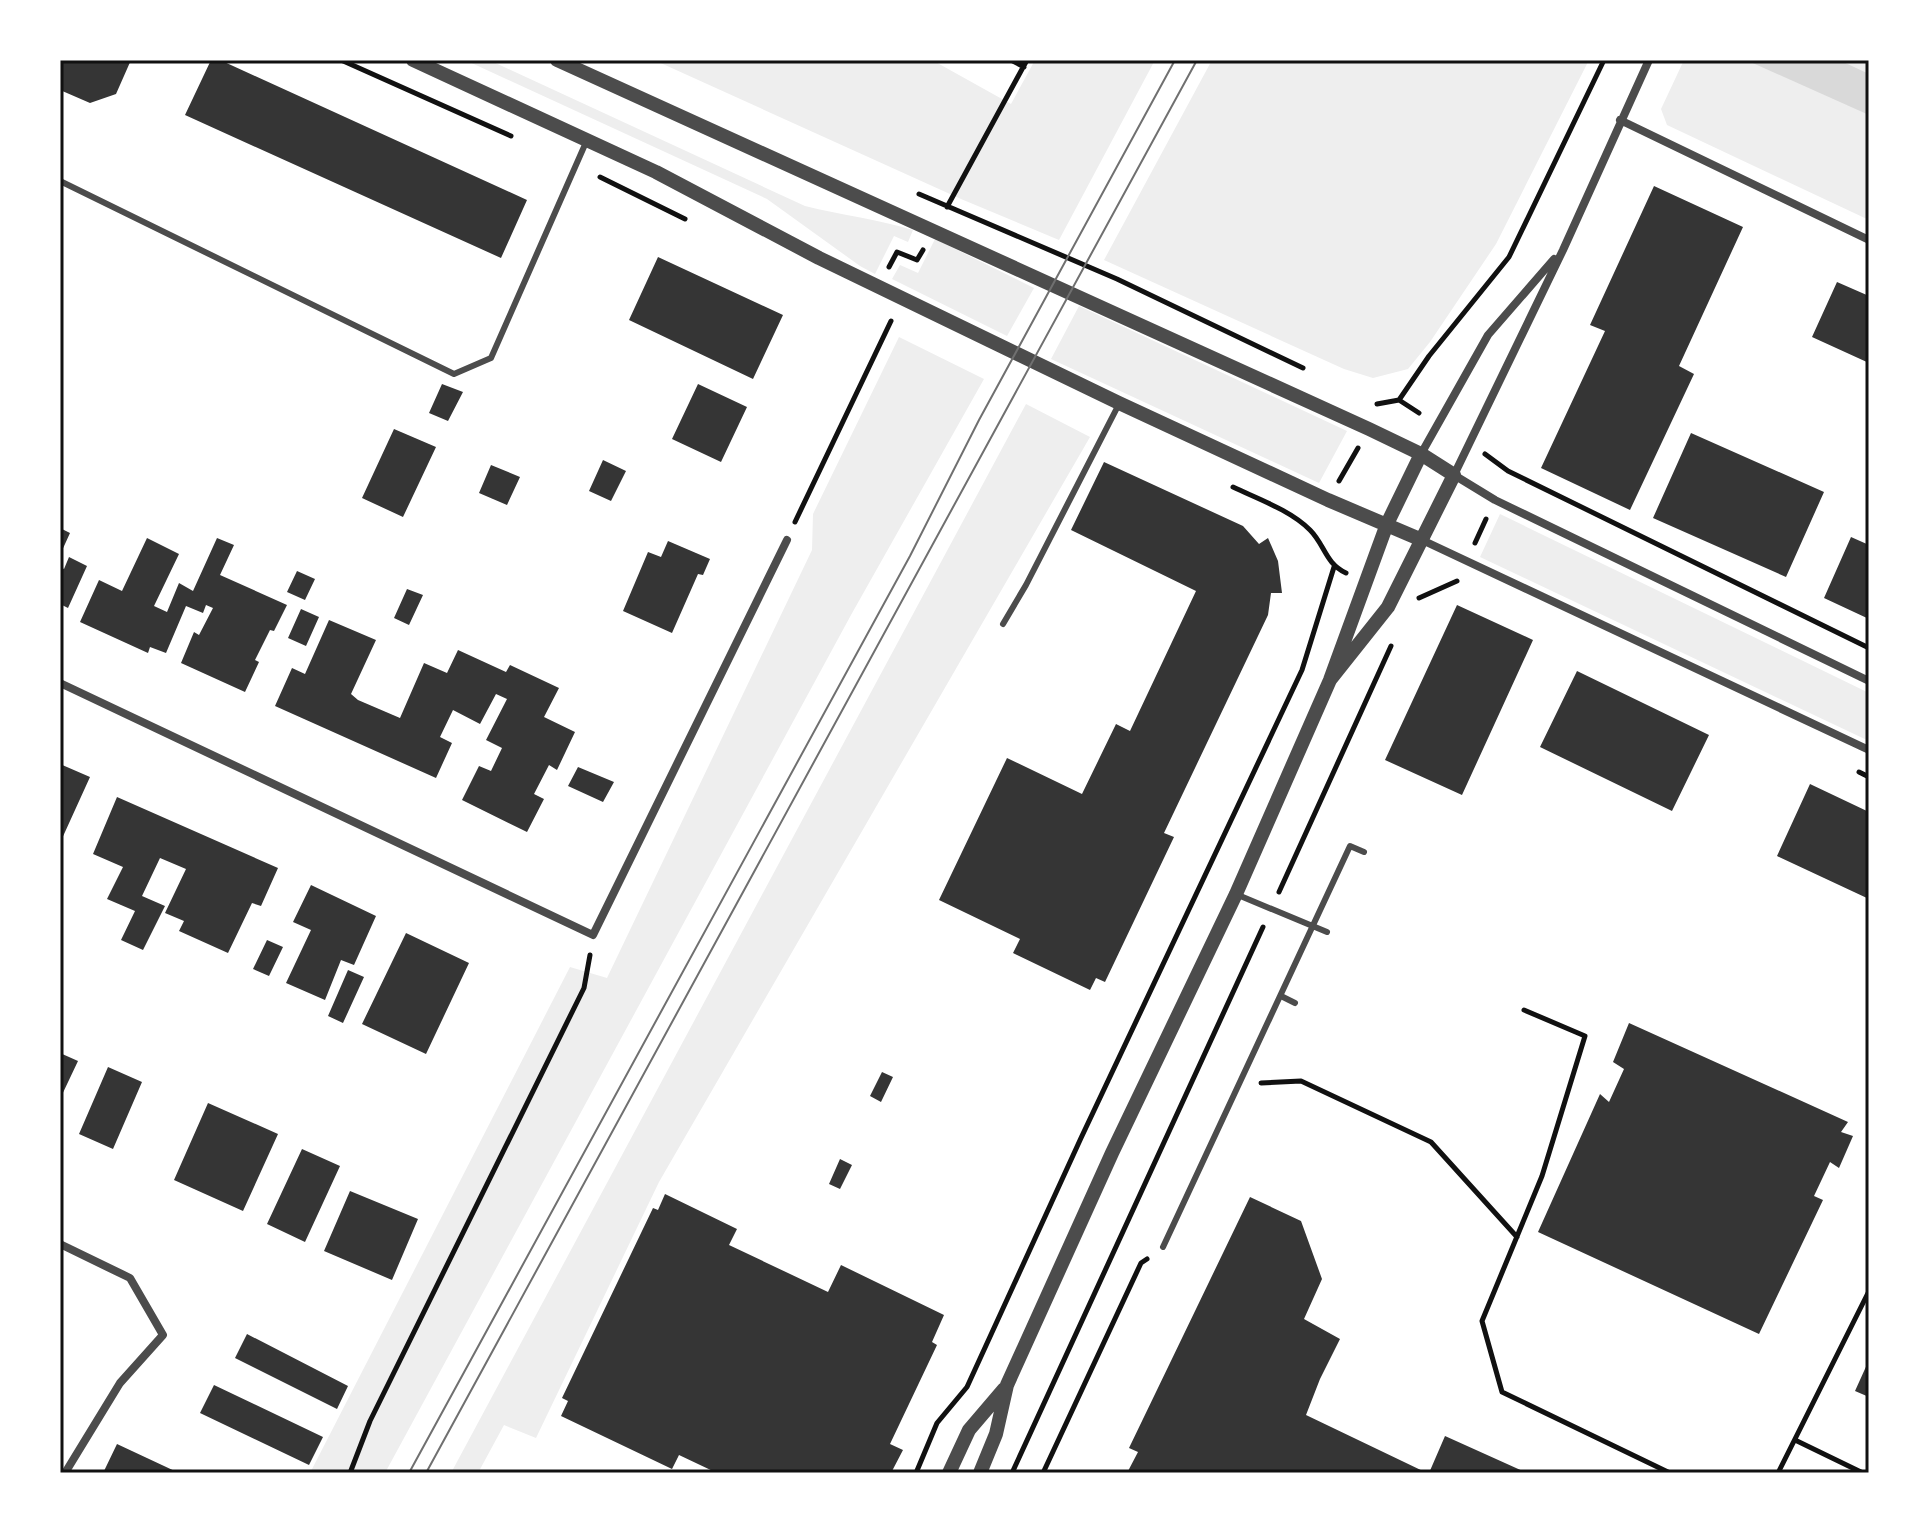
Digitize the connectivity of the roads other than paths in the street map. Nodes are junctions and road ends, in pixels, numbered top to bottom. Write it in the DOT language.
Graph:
graph roads {
  1 [pos="413,60"];
  2 [pos="557,60"];
  3 [pos="1649,60"];
  4 [pos="1620,120"];
  5 [pos="587,140"];
  6 [pos="60,181"];
  7 [pos="1869,240"];
  8 [pos="1563,250"];
  9 [pos="1119,403"];
  10 [pos="1421,454"];
  11 [pos="1454,475"];
  12 [pos="1387,524"];
  13 [pos="787,540"];
  14 [pos="1422,540"];
  15 [pos="1003,624"];
  16 [pos="1330,680"];
  17 [pos="1869,681"];
  18 [pos="60,683"];
  19 [pos="1869,750"];
  20 [pos="1364,852"];
  21 [pos="1236,894"];
  22 [pos="1313,926"];
  23 [pos="1327,932"];
  24 [pos="1281,996"];
  25 [pos="1295,1003"];
  26 [pos="60,1244"];
  27 [pos="1163,1247"];
  28 [pos="1007,1385"];
  29 [pos="65,1473"];
  30 [pos="949,1473"];
  31 [pos="980,1473"];
  1 -- 5 [label="street"];
  2 -- 10 [label="street"];
  3 -- 4 [label="street"];
  4 -- 7 [label="street"];
  4 -- 8 [label="street"];
  5 -- 6 [label="lane"];
  5 -- 9 [label="street"];
  8 -- 10 [label="street"];
  8 -- 11 [label="street"];
  9 -- 12 [label="street"];
  9 -- 15 [label="lane"];
  10 -- 11 [label="street"];
  10 -- 12 [label="street"];
  11 -- 14 [label="street"];
  11 -- 17 [label="street"];
  12 -- 14 [label="street"];
  12 -- 16 [label="street"];
  13 -- 18 [label="street"];
  14 -- 16 [label="street"];
  14 -- 19 [label="street"];
  16 -- 21 [label="street"];
  20 -- 22 [label="lane"];
  21 -- 22 [label="lane"];
  21 -- 28 [label="street"];
  22 -- 23 [label="lane"];
  22 -- 24 [label="lane"];
  24 -- 25 [label="lane"];
  24 -- 27 [label="lane"];
  26 -- 29 [label="street"];
  28 -- 30 [label="street"];
  28 -- 31 [label="street"];
}
